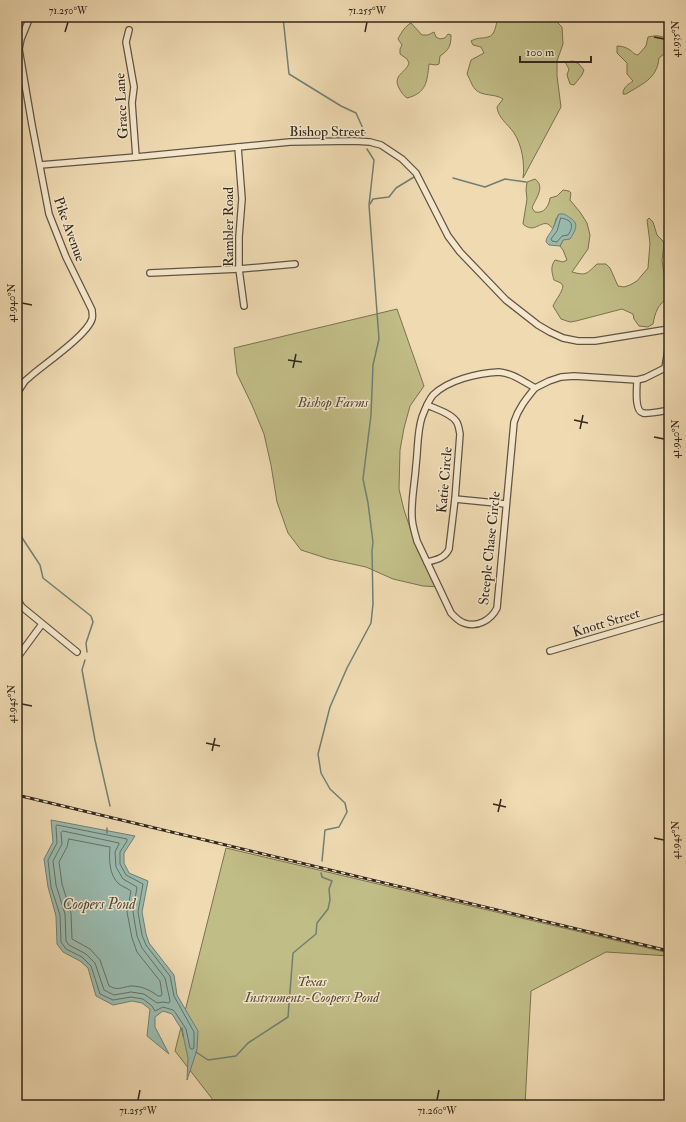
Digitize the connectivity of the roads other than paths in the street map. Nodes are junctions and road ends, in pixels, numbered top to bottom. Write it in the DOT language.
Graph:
graph roads {
  1 [pos="30,17"];
  2 [pos="129,30"];
  3 [pos="18,43"];
  4 [pos="238,148"];
  5 [pos="136,157"];
  6 [pos="40,165"];
  7 [pos="295,264"];
  8 [pos="239,269"];
  9 [pos="150,273"];
  10 [pos="244,306"];
  11 [pos="669,329"];
  12 [pos="669,344"];
  13 [pos="667,368"];
  14 [pos="637,380"];
  15 [pos="535,388"];
  16 [pos="17,393"];
  17 [pos="426,405"];
  18 [pos="669,410"];
  19 [pos="455,498"];
  20 [pos="506,504"];
  21 [pos="427,562"];
  22 [pos="17,599"];
  23 [pos="669,616"];
  24 [pos="42,624"];
  25 [pos="550,651"];
  26 [pos="77,652"];
  27 [pos="17,658"];
  1 -- 3 [label="street, Pike Avenue"];
  2 -- 5 [label="street, Grace Lane"];
  3 -- 6 [label="street, Pike Avenue"];
  4 -- 5 [label="street, Bishop Street"];
  4 -- 8 [label="street, Rambler Road"];
  4 -- 11 [label="street, Bishop Street"];
  5 -- 6 [label="street, Bishop Street"];
  6 -- 16 [label="street, Pike Avenue"];
  7 -- 8 [label="street"];
  8 -- 9 [label="street"];
  8 -- 10 [label="street, Rambler Road"];
  12 -- 13 [label="street, Steeple Chase Circle"];
  13 -- 14 [label="street, Steeple Chase Circle"];
  14 -- 15 [label="street, Steeple Chase Circle"];
  14 -- 18 [label="street"];
  15 -- 17 [label="street, Steeple Chase Circle"];
  15 -- 20 [label="street, Steeple Chase Circle"];
  17 -- 19 [label="street, Katie Circle"];
  17 -- 21 [label="street, Steeple Chase Circle"];
  19 -- 20 [label="street"];
  19 -- 21 [label="street, Katie Circle"];
  20 -- 21 [label="street, Steeple Chase Circle"];
  22 -- 24 [label="street"];
  23 -- 25 [label="street, Knott Street"];
  24 -- 26 [label="street"];
  24 -- 27 [label="street"];
}
